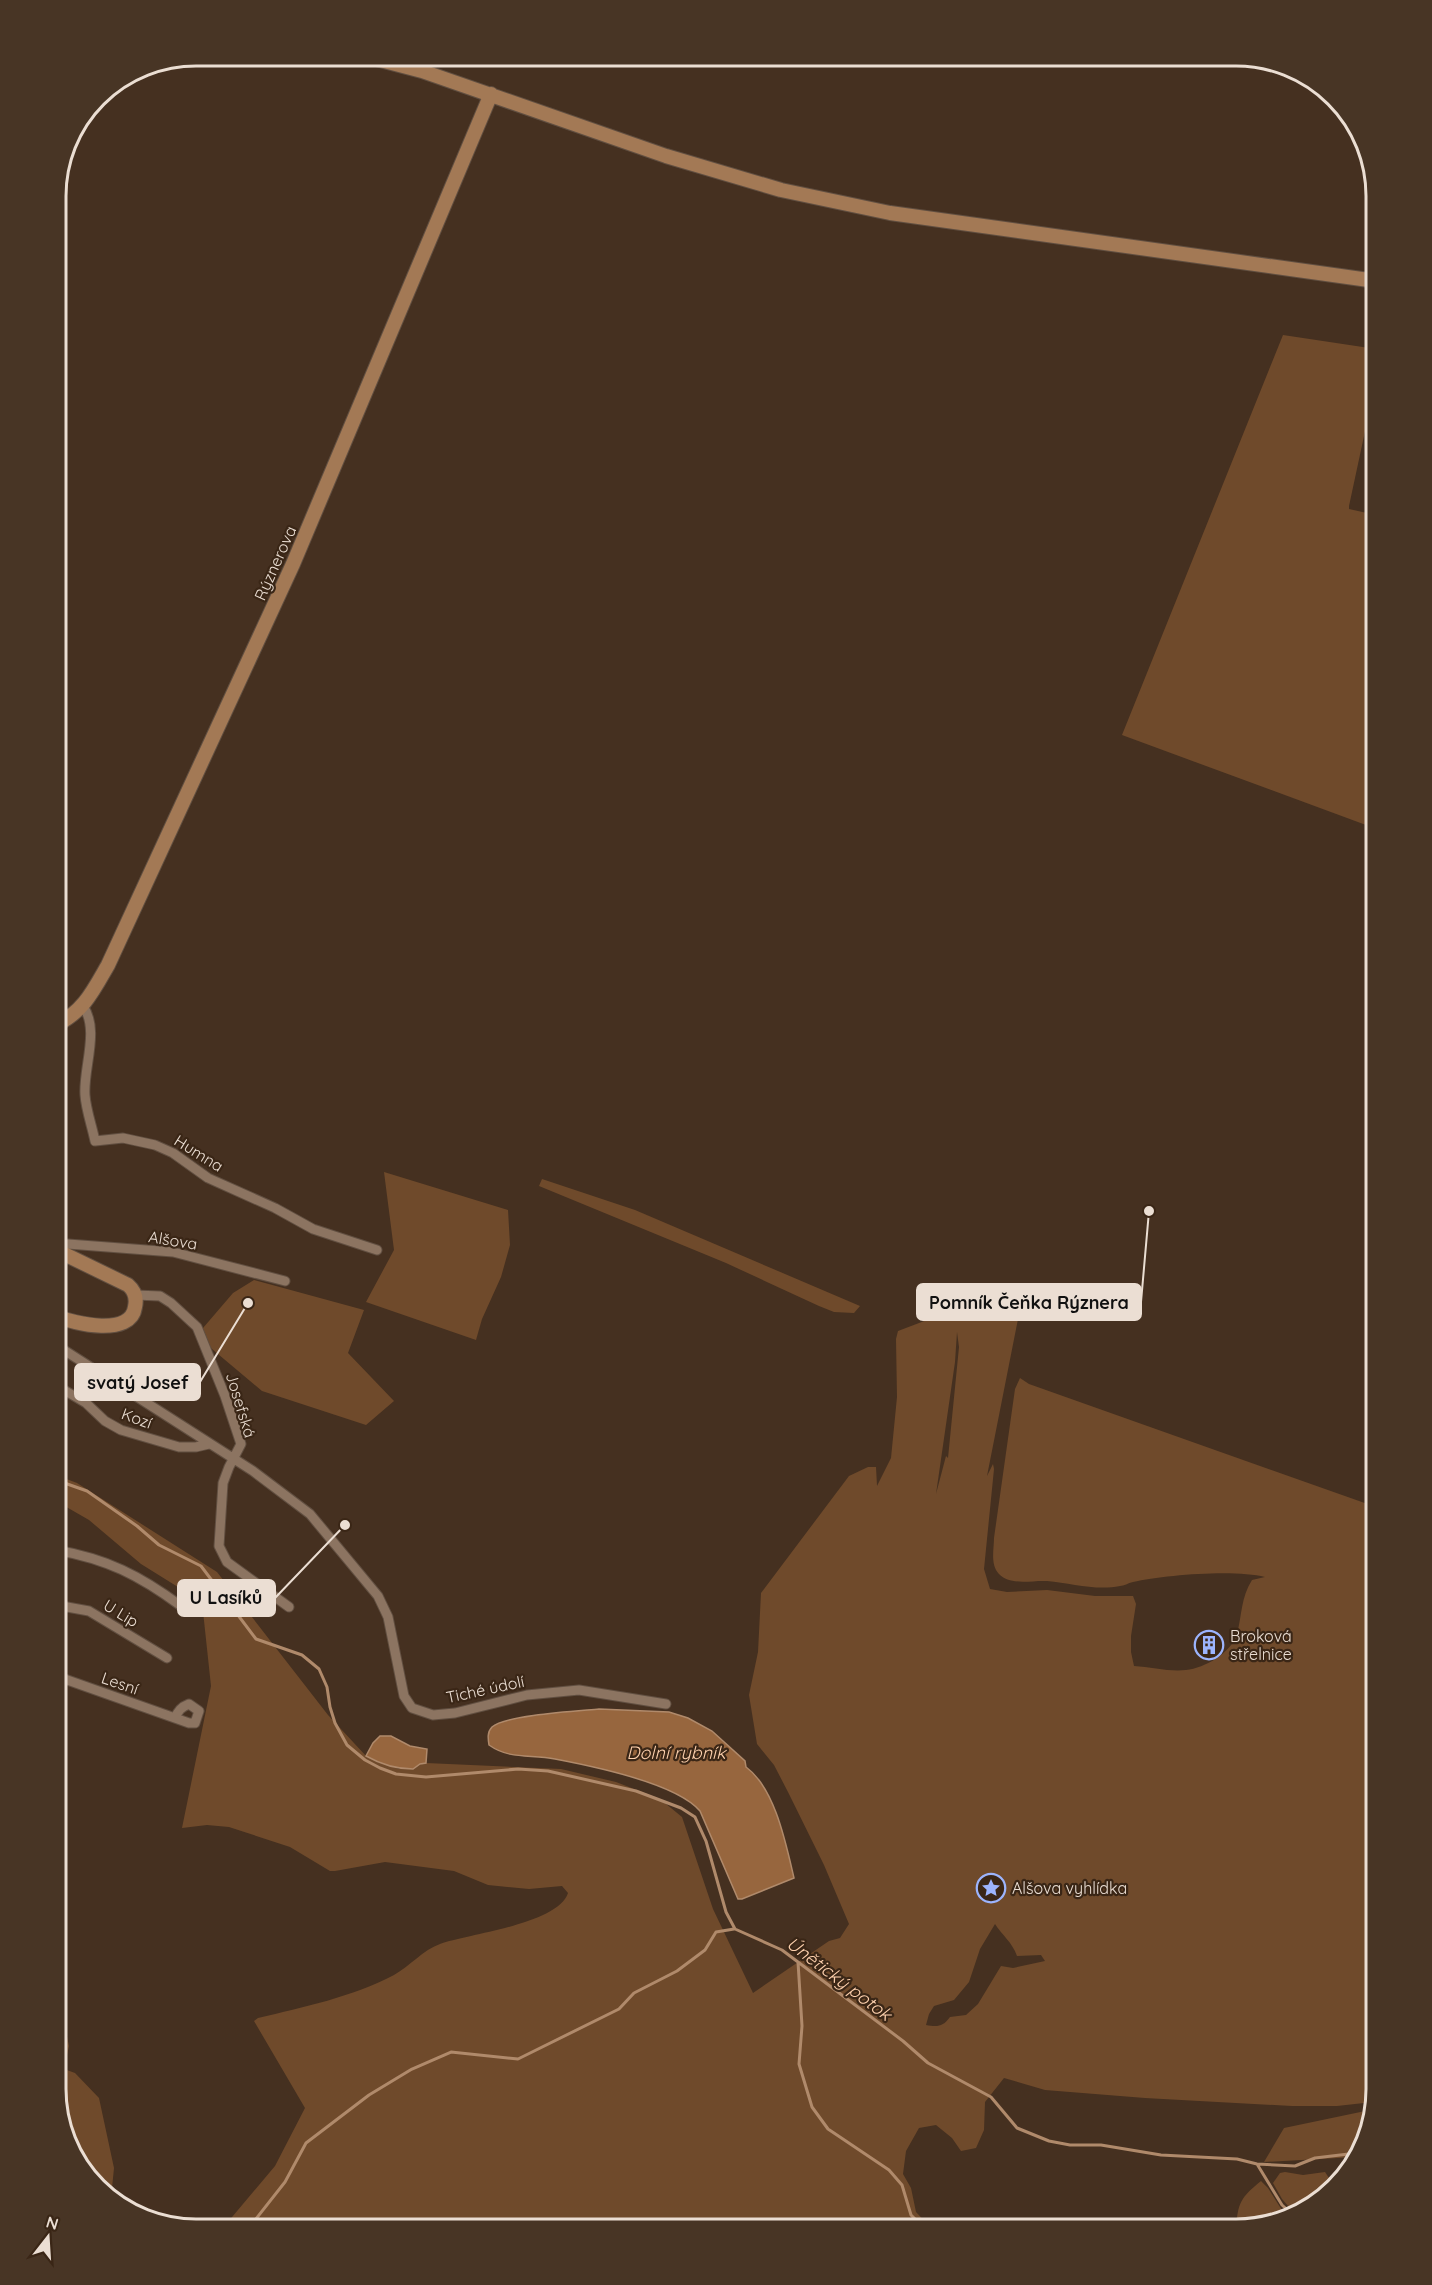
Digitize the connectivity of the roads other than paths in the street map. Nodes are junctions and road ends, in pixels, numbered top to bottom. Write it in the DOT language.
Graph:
graph roads {
  1 [pos="403,66"];
  2 [pos="491,94"];
  3 [pos="1366,279"];
  4 [pos="82,1006"];
  5 [pos="66,1020"];
  6 [pos="66,1245"];
  7 [pos="377,1250"];
  8 [pos="66,1256"];
  9 [pos="285,1281"];
  10 [pos="135,1295"];
  11 [pos="66,1318"];
  12 [pos="66,1351"];
  13 [pos="66,1391"];
  14 [pos="209,1444"];
  15 [pos="234,1459"];
  16 [pos="66,1552"];
  17 [pos="181,1606"];
  18 [pos="66,1607"];
  19 [pos="289,1607"];
  20 [pos="167,1658"];
  21 [pos="66,1680"];
  22 [pos="666,1704"];
  23 [pos="175,1718"];
  1 -- 2 [label="street"];
  2 -- 3 [label="street"];
  2 -- 4 [label="street, Rýznerova"];
  4 -- 5 [label="street, Rýznerova"];
  4 -- 7 [label="street, Humna"];
  6 -- 9 [label="street, Alšova"];
  8 -- 10 [label="street"];
  10 -- 11 [label="street"];
  10 -- 15 [label="street, Josefská"];
  12 -- 14 [label="street, Tiché údolí"];
  13 -- 14 [label="street, Kozí"];
  14 -- 15 [label="street, Tiché údolí"];
  15 -- 19 [label="street, Josefská"];
  15 -- 22 [label="street, Tiché údolí"];
  16 -- 17 [label="street"];
  18 -- 20 [label="street, U Lip"];
  21 -- 23 [label="street, Lesní"];
}
